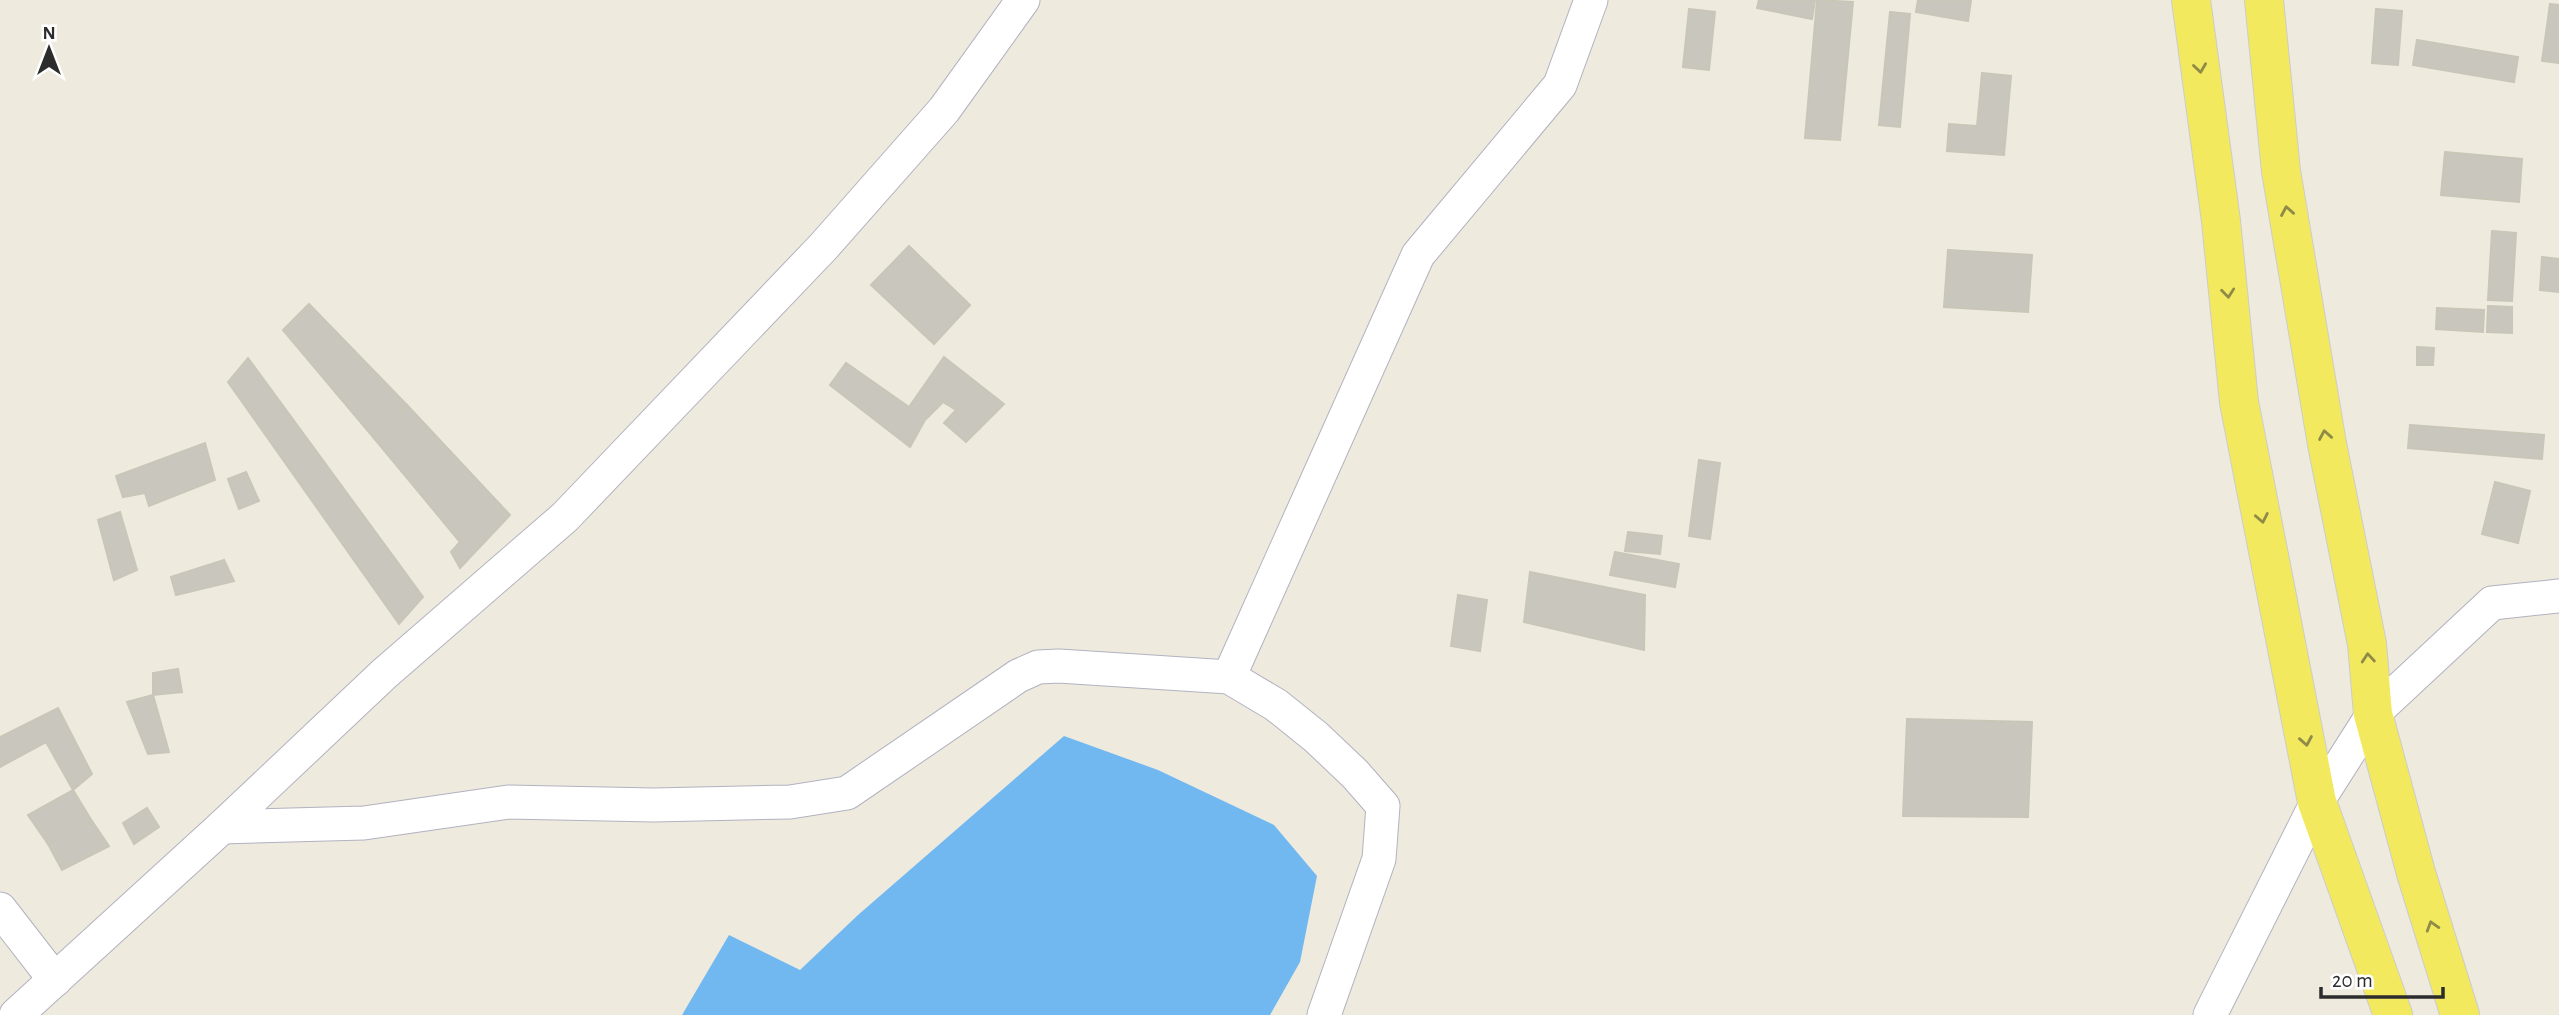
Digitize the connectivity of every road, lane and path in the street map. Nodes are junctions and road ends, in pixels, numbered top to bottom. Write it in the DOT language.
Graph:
graph roads {
  1 [pos="1023,0"];
  2 [pos="1591,0"];
  3 [pos="2191,0"];
  4 [pos="2263,0"];
  5 [pos="2559,596"];
  6 [pos="1229,677"];
  7 [pos="2373,714"];
  8 [pos="2317,802"];
  9 [pos="222,827"];
  10 [pos="0,909"];
  11 [pos="55,980"];
  12 [pos="16,1015"];
  13 [pos="1324,1015"];
  14 [pos="2210,1015"];
  15 [pos="2393,1015"];
  16 [pos="2460,1015"];
  1 -- 9 [label="street"];
  2 -- 6 [label="street"];
  3 -- 8 [label="main road, one-way"];
  7 -- 4 [label="main road, one-way"];
  5 -- 7 [label="street"];
  6 -- 9 [label="street"];
  6 -- 13 [label="street"];
  7 -- 8 [label="street"];
  16 -- 7 [label="main road, one-way"];
  8 -- 14 [label="street"];
  8 -- 15 [label="main road"];
  9 -- 11 [label="street"];
  10 -- 11 [label="street"];
  11 -- 12 [label="street"];
}
